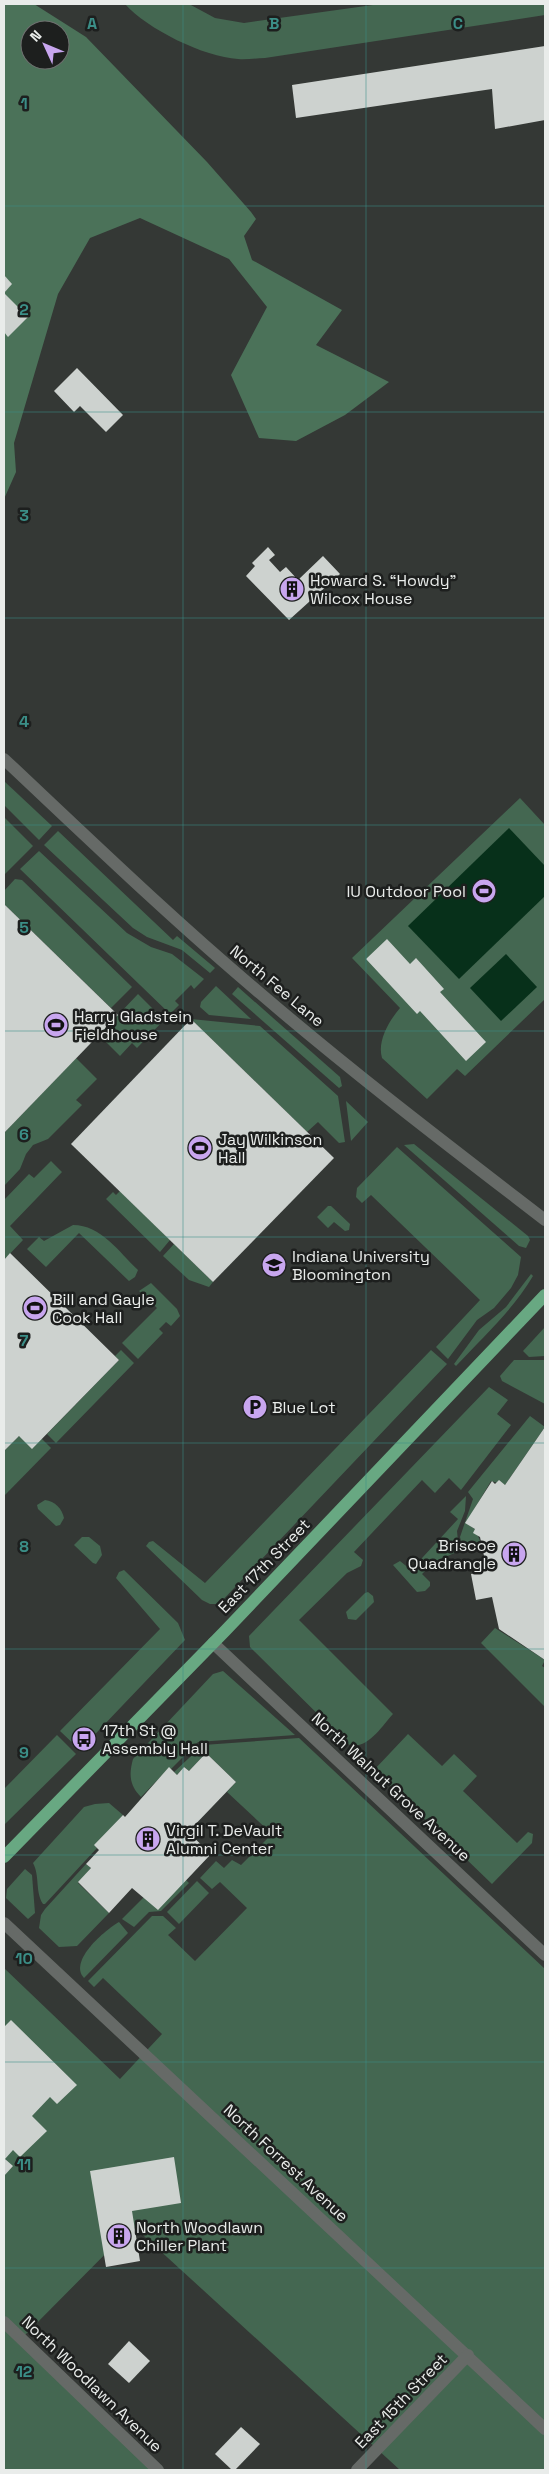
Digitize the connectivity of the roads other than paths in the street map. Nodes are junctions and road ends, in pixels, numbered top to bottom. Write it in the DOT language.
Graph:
graph roads {
  1 [pos="4,759"];
  2 [pos="545,1220"];
  3 [pos="545,1295"];
  4 [pos="214,1643"];
  5 [pos="4,1857"];
  6 [pos="4,1923"];
  7 [pos="545,1955"];
  8 [pos="4,2322"];
  9 [pos="468,2355"];
  10 [pos="545,2428"];
  11 [pos="158,2470"];
  12 [pos="357,2470"];
  1 -- 2 [label="street, North Fee Lane"];
  3 -- 4 [label="main road, East 17th Street"];
  4 -- 5 [label="main road, East 17th Street"];
  4 -- 7 [label="street, North Walnut Grove Avenue"];
  6 -- 9 [label="street, North Forrest Avenue"];
  8 -- 11 [label="street, North Woodlawn Avenue"];
  9 -- 10 [label="street, North Forrest Avenue"];
  9 -- 12 [label="street, East 15th Street"];
}
